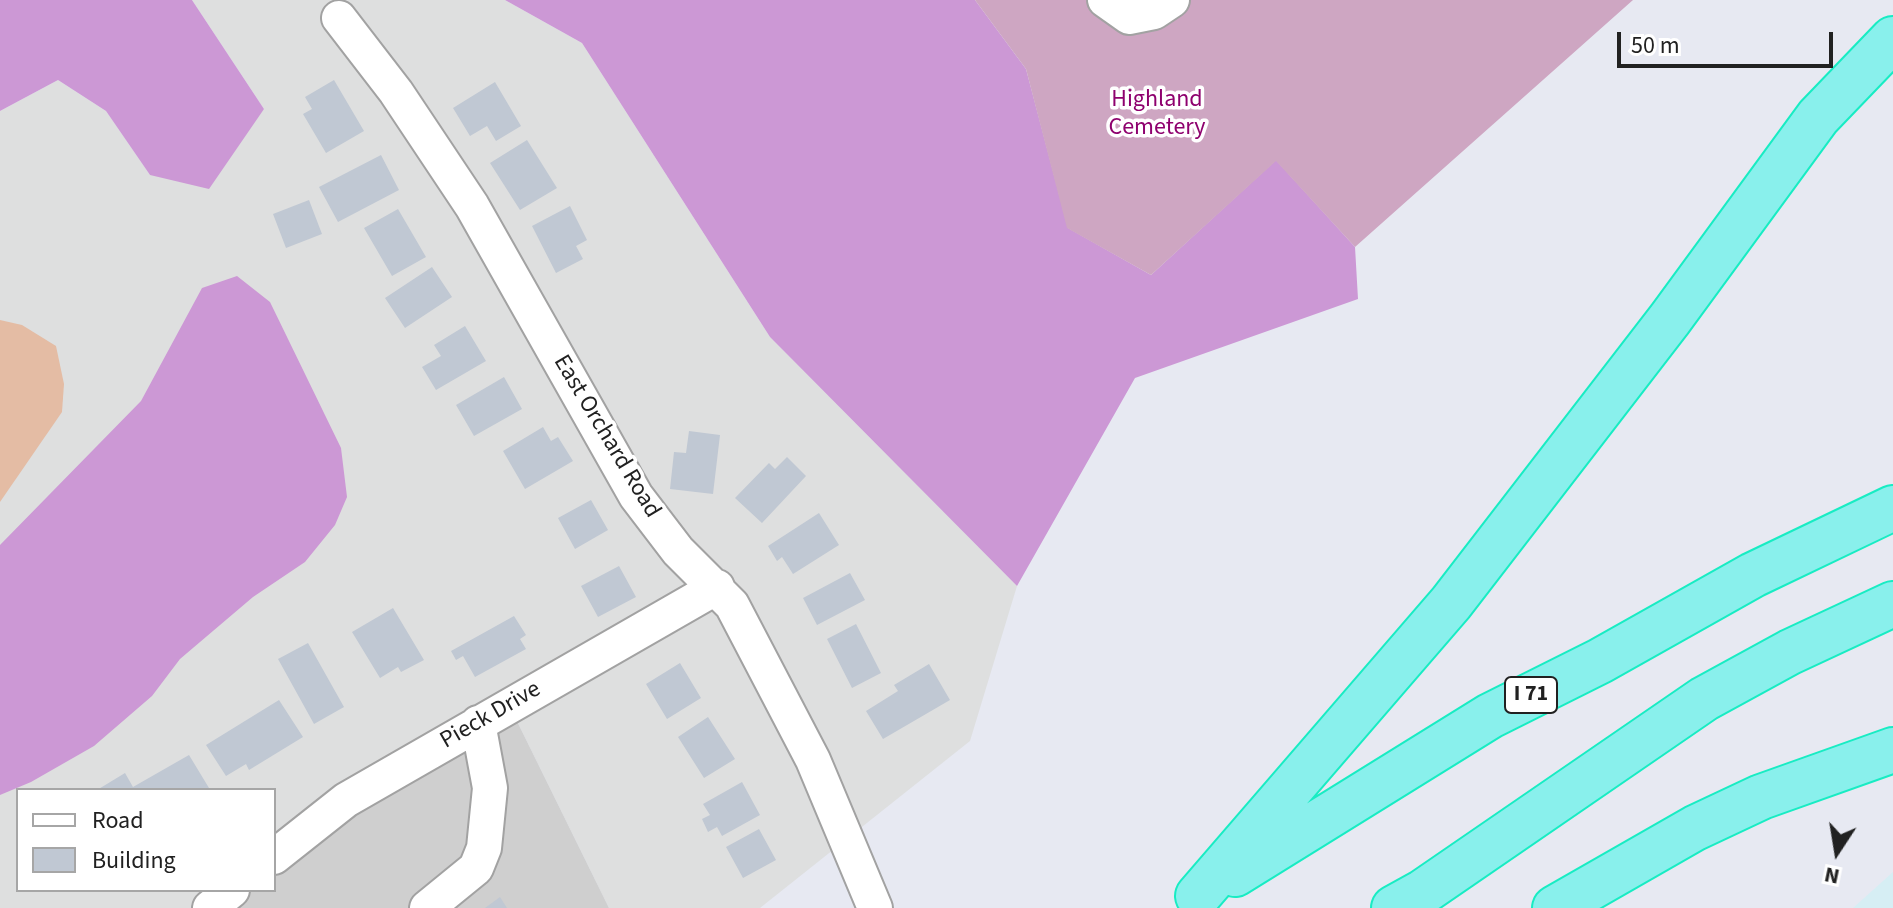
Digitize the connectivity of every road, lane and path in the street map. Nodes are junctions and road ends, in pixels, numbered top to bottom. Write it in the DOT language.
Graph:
graph roads {
  1 [pos="1105,0"];
  2 [pos="1172,0"];
  3 [pos="339,18"];
  4 [pos="1893,39"];
  5 [pos="1893,508"];
  6 [pos="717,587"];
  7 [pos="1893,604"];
  8 [pos="478,723"];
  9 [pos="1893,750"];
  10 [pos="276,855"];
  11 [pos="230,892"];
  12 [pos="1190,902"];
  13 [pos="210,908"];
  14 [pos="427,908"];
  15 [pos="875,908"];
  16 [pos="1394,908"];
  17 [pos="1555,908"];
  1 -- 2 [label="street"];
  3 -- 6 [label="street, East Orchard Road"];
  4 -- 12 [label="highway"];
  5 -- 12 [label="highway, I 71"];
  6 -- 8 [label="street, Pieck Drive"];
  6 -- 15 [label="street, East Orchard Road"];
  7 -- 16 [label="highway"];
  8 -- 10 [label="street, Pieck Drive"];
  8 -- 14 [label="street"];
  9 -- 17 [label="highway"];
  11 -- 13 [label="street"];
}
